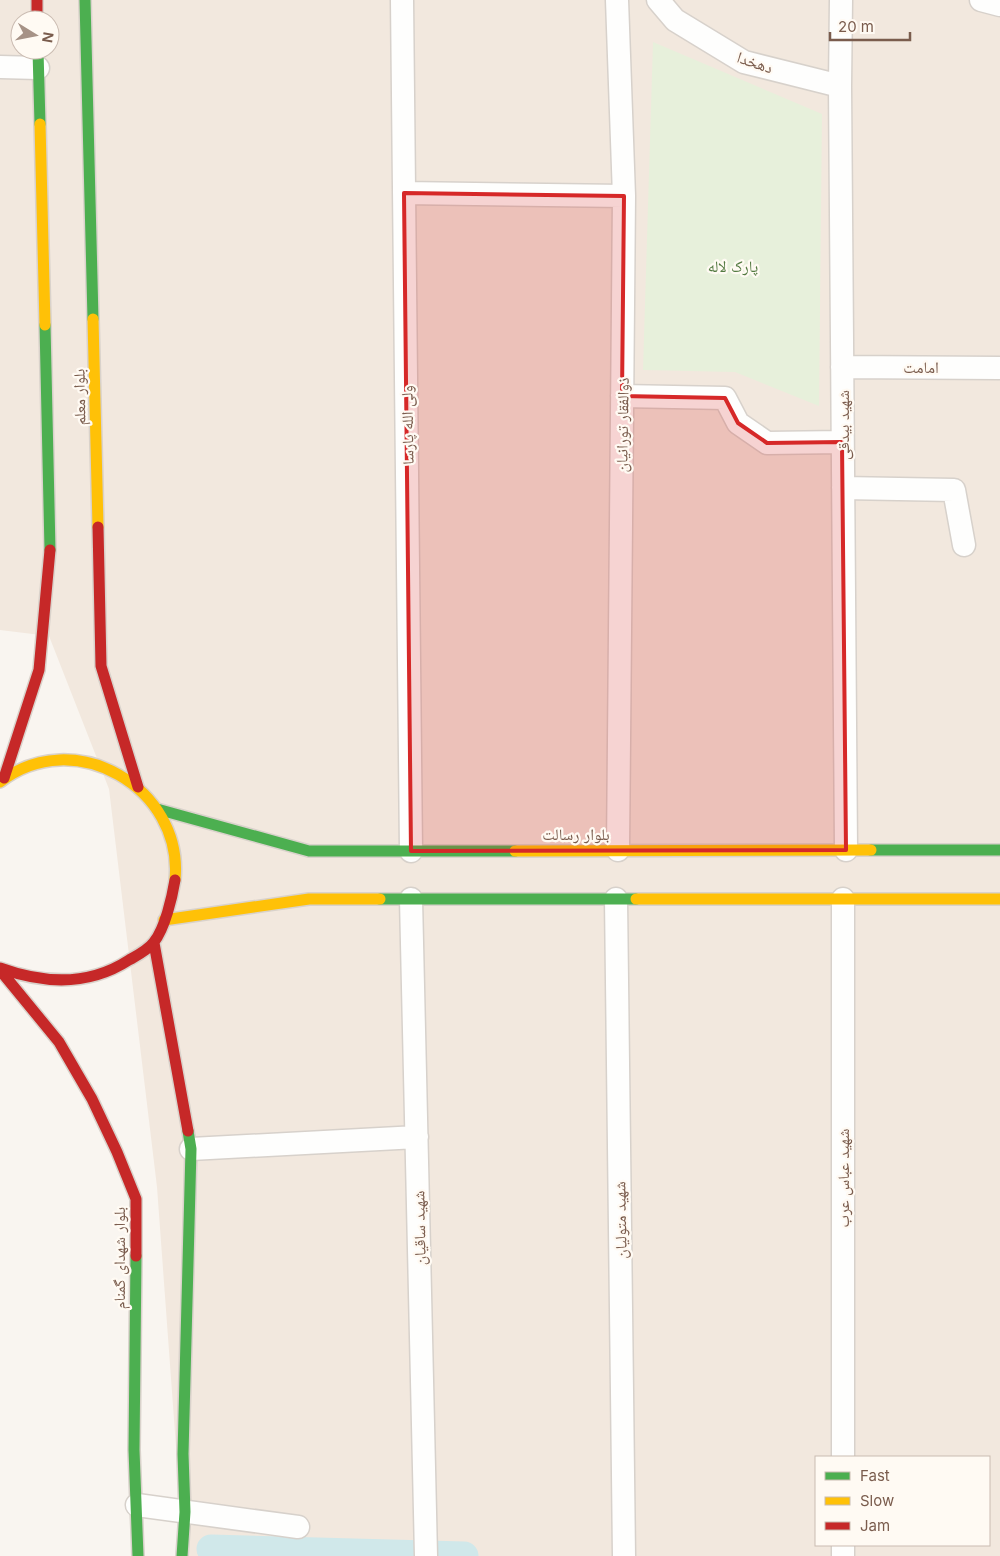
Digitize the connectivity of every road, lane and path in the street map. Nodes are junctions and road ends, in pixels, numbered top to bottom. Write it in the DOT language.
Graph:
graph roads {
  1 [pos="85,0"];
  2 [pos="402,0"];
  3 [pos="617,0"];
  4 [pos="658,0"];
  5 [pos="841,0"];
  6 [pos="981,0"];
  7 [pos="1000,5"];
  8 [pos="33,60"];
  9 [pos="38,60"];
  10 [pos="0,67"];
  11 [pos="840,86"];
  12 [pos="404,193"];
  13 [pos="624,196"];
  14 [pos="842,367"];
  15 [pos="1000,368"];
  16 [pos="622,396"];
  17 [pos="842,442"];
  18 [pos="843,488"];
  19 [pos="964,545"];
  20 [pos="2,780"];
  21 [pos="138,787"];
  22 [pos="158,809"];
  23 [pos="618,850"];
  24 [pos="846,850"];
  25 [pos="1000,850"];
  26 [pos="412,851"];
  27 [pos="1000,898"];
  28 [pos="411,899"];
  29 [pos="616,899"];
  30 [pos="843,899"];
  31 [pos="164,920"];
  32 [pos="154,943"];
  33 [pos="0,969"];
  34 [pos="417,1137"];
  35 [pos="191,1150"];
  36 [pos="843,1456"];
  37 [pos="137,1506"];
  38 [pos="185,1512"];
  39 [pos="298,1527"];
  40 [pos="624,1548"];
  41 [pos="138,1556"];
  42 [pos="182,1556"];
  43 [pos="426,1556"];
  1 -- 21 [label="main road, بلوار معلم"];
  2 -- 12 [label="street, ولی الله پارسا"];
  3 -- 13 [label="street, ذوالفقار تورانیان"];
  4 -- 11 [label="street, دهخدا"];
  5 -- 11 [label="street, شهید بیدقی"];
  6 -- 7 [label="street"];
  8 -- 10 [label="street"];
  9 -- 20 [label="main road, بلوار معلم"];
  11 -- 14 [label="street, شهید بیدقی"];
  12 -- 13 [label="street"];
  12 -- 26 [label="street, ولی الله پارسا"];
  13 -- 16 [label="street, ذوالفقار تورانیان"];
  14 -- 15 [label="street, امامت"];
  14 -- 17 [label="street, شهید بیدقی"];
  16 -- 17 [label="street"];
  16 -- 23 [label="street, ذوالفقار تورانیان"];
  17 -- 18 [label="street, شهید بیدقی"];
  18 -- 19 [label="street"];
  18 -- 24 [label="street, شهید بیدقی"];
  20 -- 21 [label="main road"];
  21 -- 22 [label="main road"];
  22 -- 26 [label="main road, بلوار رسالت"];
  22 -- 31 [label="main road"];
  23 -- 24 [label="main road, بلوار رسالت"];
  23 -- 26 [label="main road, بلوار رسالت"];
  24 -- 25 [label="main road, بلوار رسالت"];
  27 -- 30 [label="main road"];
  28 -- 29 [label="main road"];
  28 -- 31 [label="main road"];
  28 -- 34 [label="street, شهید ساقیان"];
  29 -- 30 [label="main road"];
  29 -- 40 [label="street, شهید متولیان"];
  30 -- 36 [label="street, شهید عباس عرب"];
  31 -- 32 [label="main road"];
  32 -- 33 [label="main road"];
  32 -- 35 [label="main road"];
  33 -- 37 [label="main road, بلوار شهدای گمنام"];
  34 -- 35 [label="street"];
  34 -- 43 [label="street, شهید ساقیان"];
  35 -- 38 [label="main road"];
  37 -- 38 [label="street"];
  37 -- 41 [label="main road, بلوار شهدای گمنام"];
  38 -- 39 [label="street"];
  38 -- 42 [label="main road"];
}
